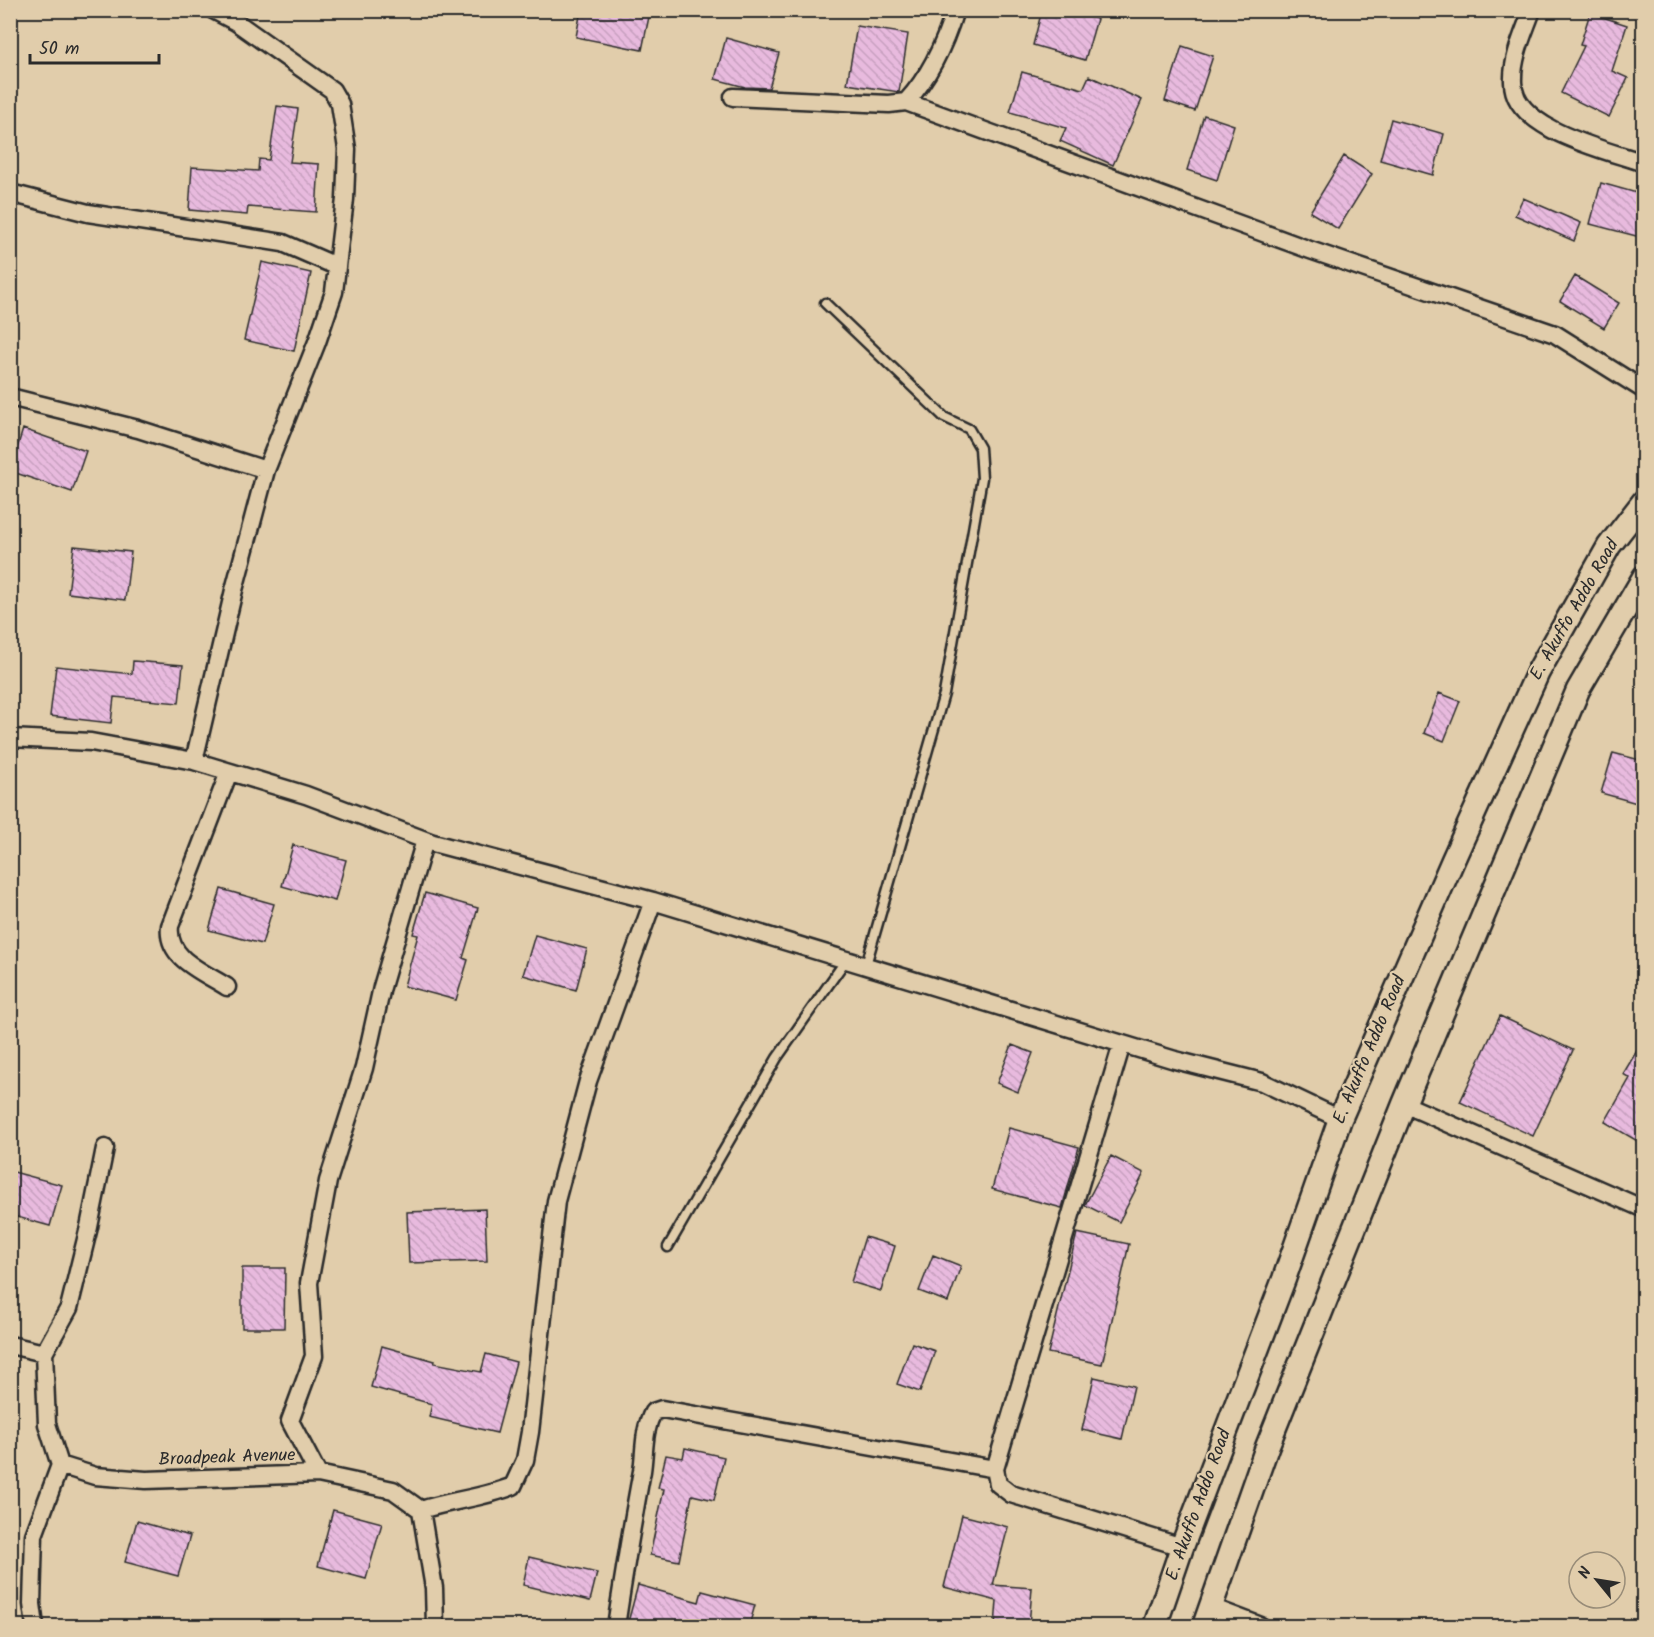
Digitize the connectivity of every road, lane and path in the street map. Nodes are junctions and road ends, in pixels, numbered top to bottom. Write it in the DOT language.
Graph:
graph roads {
  1 [pos="213,10"];
  2 [pos="955,10"];
  3 [pos="1532,10"];
  4 [pos="733,97"];
  5 [pos="906,102"];
  6 [pos="1644,163"];
  7 [pos="10,193"];
  8 [pos="336,266"];
  9 [pos="825,303"];
  10 [pos="1644,390"];
  11 [pos="10,396"];
  12 [pos="266,470"];
  13 [pos="1644,501"];
  14 [pos="1644,577"];
  15 [pos="10,738"];
  16 [pos="194,761"];
  17 [pos="229,772"];
  18 [pos="425,840"];
  19 [pos="653,901"];
  20 [pos="847,959"];
  21 [pos="866,965"];
  22 [pos="227,987"];
  23 [pos="1122,1044"];
  24 [pos="1404,1104"];
  25 [pos="1340,1119"];
  26 [pos="105,1148"];
  27 [pos="1644,1209"];
  28 [pos="669,1247"];
  29 [pos="10,1345"];
  30 [pos="44,1353"];
  31 [pos="60,1465"];
  32 [pos="995,1469"];
  33 [pos="318,1474"];
  34 [pos="421,1510"];
  35 [pos="1182,1546"];
  36 [pos="1207,1617"];
  37 [pos="35,1626"];
  38 [pos="435,1626"];
  39 [pos="616,1626"];
  40 [pos="1155,1626"];
  41 [pos="1261,1626"];
  1 -- 8 [label="street"];
  2 -- 5 [label="street"];
  3 -- 6 [label="street"];
  4 -- 5 [label="street"];
  5 -- 10 [label="street"];
  7 -- 8 [label="street"];
  8 -- 12 [label="street"];
  9 -- 21 [label="lane"];
  11 -- 12 [label="street"];
  12 -- 16 [label="street"];
  13 -- 25 [label="main road, E. Akuffo Addo Road"];
  14 -- 24 [label="main road"];
  15 -- 16 [label="street"];
  16 -- 17 [label="street"];
  17 -- 18 [label="street"];
  17 -- 22 [label="street"];
  18 -- 19 [label="street"];
  18 -- 33 [label="street"];
  19 -- 20 [label="street"];
  19 -- 34 [label="street"];
  20 -- 21 [label="street"];
  20 -- 28 [label="lane"];
  21 -- 23 [label="street"];
  23 -- 25 [label="street"];
  23 -- 32 [label="street"];
  24 -- 27 [label="street"];
  24 -- 36 [label="main road"];
  25 -- 35 [label="main road, E. Akuffo Addo Road"];
  26 -- 30 [label="street"];
  29 -- 30 [label="street"];
  30 -- 31 [label="street"];
  31 -- 33 [label="street, Broadpeak Avenue"];
  31 -- 37 [label="street"];
  32 -- 35 [label="street"];
  32 -- 39 [label="street"];
  33 -- 34 [label="street, Broadpeak Avenue"];
  34 -- 38 [label="street"];
  35 -- 40 [label="main road, E. Akuffo Addo Road"];
  36 -- 41 [label="street"];
}
